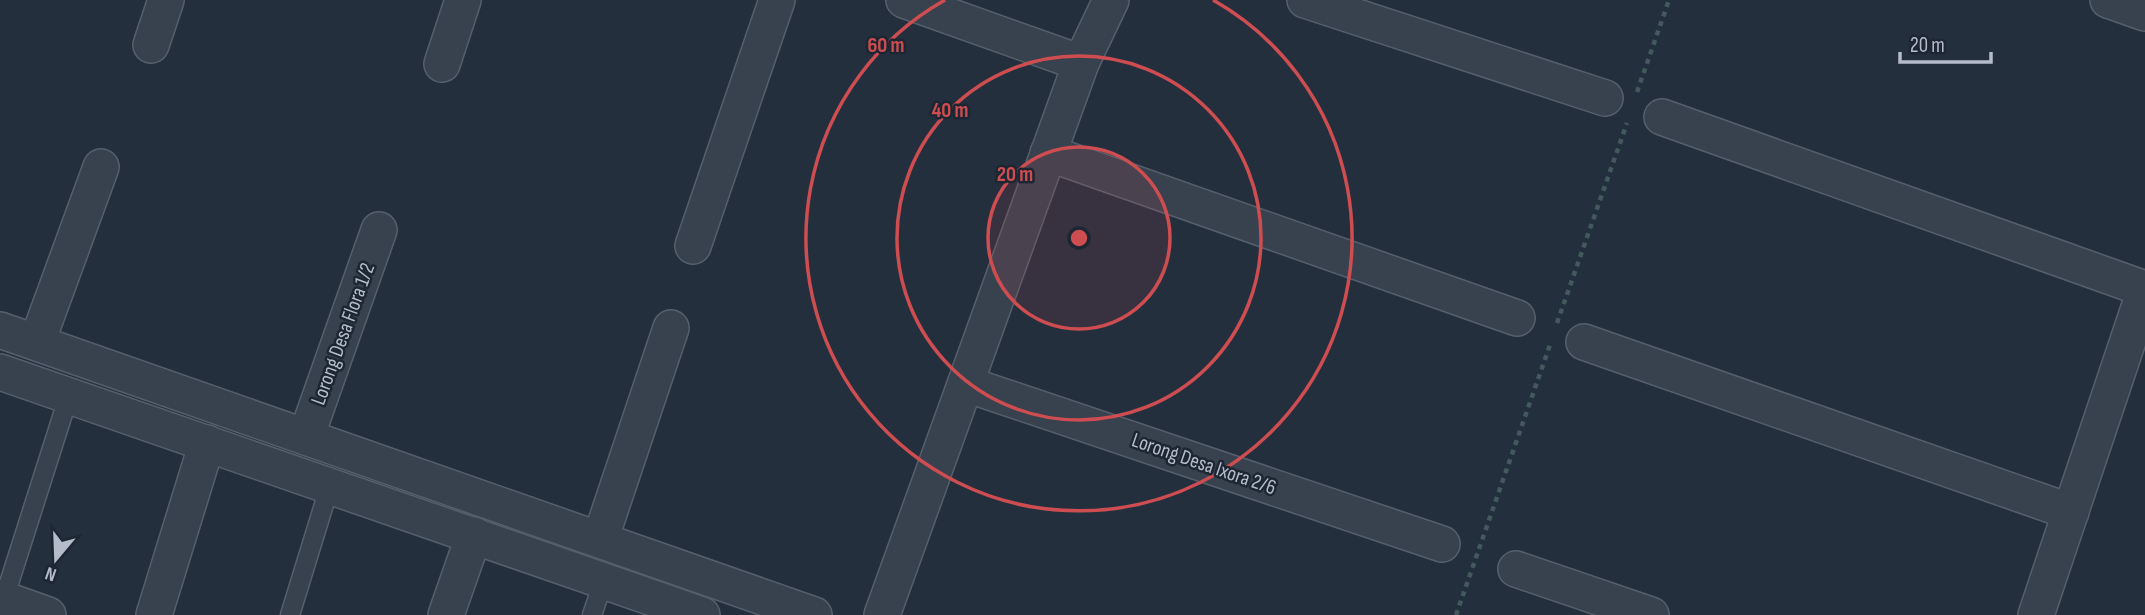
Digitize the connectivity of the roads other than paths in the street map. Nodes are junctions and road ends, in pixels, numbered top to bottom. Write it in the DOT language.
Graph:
graph roads {
  1 [pos="166,0"];
  2 [pos="463,0"];
  3 [pos="777,0"];
  4 [pos="904,0"];
  5 [pos="1111,0"];
  6 [pos="1305,0"];
  7 [pos="2108,0"];
  8 [pos="2145,13"];
  9 [pos="151,45"];
  10 [pos="1081,63"];
  11 [pos="442,64"];
  12 [pos="1048,153"];
  13 [pos="102,167"];
  14 [pos="379,230"];
  15 [pos="693,246"];
  16 [pos="2145,289"];
  17 [pos="1517,318"];
  18 [pos="671,328"];
  19 [pos="0,330"];
  20 [pos="37,342"];
  21 [pos="1584,342"];
  22 [pos="0,372"];
  23 [pos="965,384"];
  24 [pos="69,396"];
  25 [pos="306,437"];
  26 [pos="206,443"];
  27 [pos="330,485"];
  28 [pos="2071,512"];
  29 [pos="474,535"];
  30 [pos="600,540"];
  31 [pos="1442,544"];
  32 [pos="1516,569"];
  33 [pos="604,580"];
  34 [pos="2,599"];
  35 [pos="756,605"];
  36 [pos="47,615"];
  37 [pos="154,615"];
  38 [pos="290,615"];
  39 [pos="446,615"];
  40 [pos="592,615"];
  41 [pos="702,615"];
  42 [pos="814,615"];
  43 [pos="882,615"];
  44 [pos="1651,615"];
  45 [pos="2036,615"];
  1 -- 9 [label="street"];
  2 -- 11 [label="street"];
  3 -- 15 [label="street"];
  4 -- 10 [label="street"];
  5 -- 10 [label="street"];
  6 -- 16 [label="street"];
  7 -- 8 [label="street"];
  10 -- 12 [label="street"];
  12 -- 17 [label="street"];
  12 -- 23 [label="street"];
  13 -- 20 [label="street"];
  14 -- 25 [label="street, Lorong Desa Flora 1/2"];
  16 -- 28 [label="street"];
  18 -- 30 [label="street"];
  19 -- 20 [label="street"];
  20 -- 25 [label="street"];
  21 -- 28 [label="street"];
  22 -- 24 [label="street"];
  23 -- 31 [label="street, Lorong Desa Ixora 2/6"];
  23 -- 43 [label="street"];
  24 -- 26 [label="street"];
  24 -- 34 [label="lane"];
  25 -- 30 [label="street"];
  26 -- 27 [label="street"];
  26 -- 37 [label="street"];
  27 -- 29 [label="street"];
  27 -- 38 [label="lane"];
  28 -- 45 [label="street"];
  29 -- 33 [label="street"];
  29 -- 39 [label="street"];
  30 -- 35 [label="street"];
  32 -- 44 [label="street"];
  33 -- 40 [label="lane"];
  33 -- 41 [label="street"];
  34 -- 36 [label="street"];
  35 -- 42 [label="street"];
}
